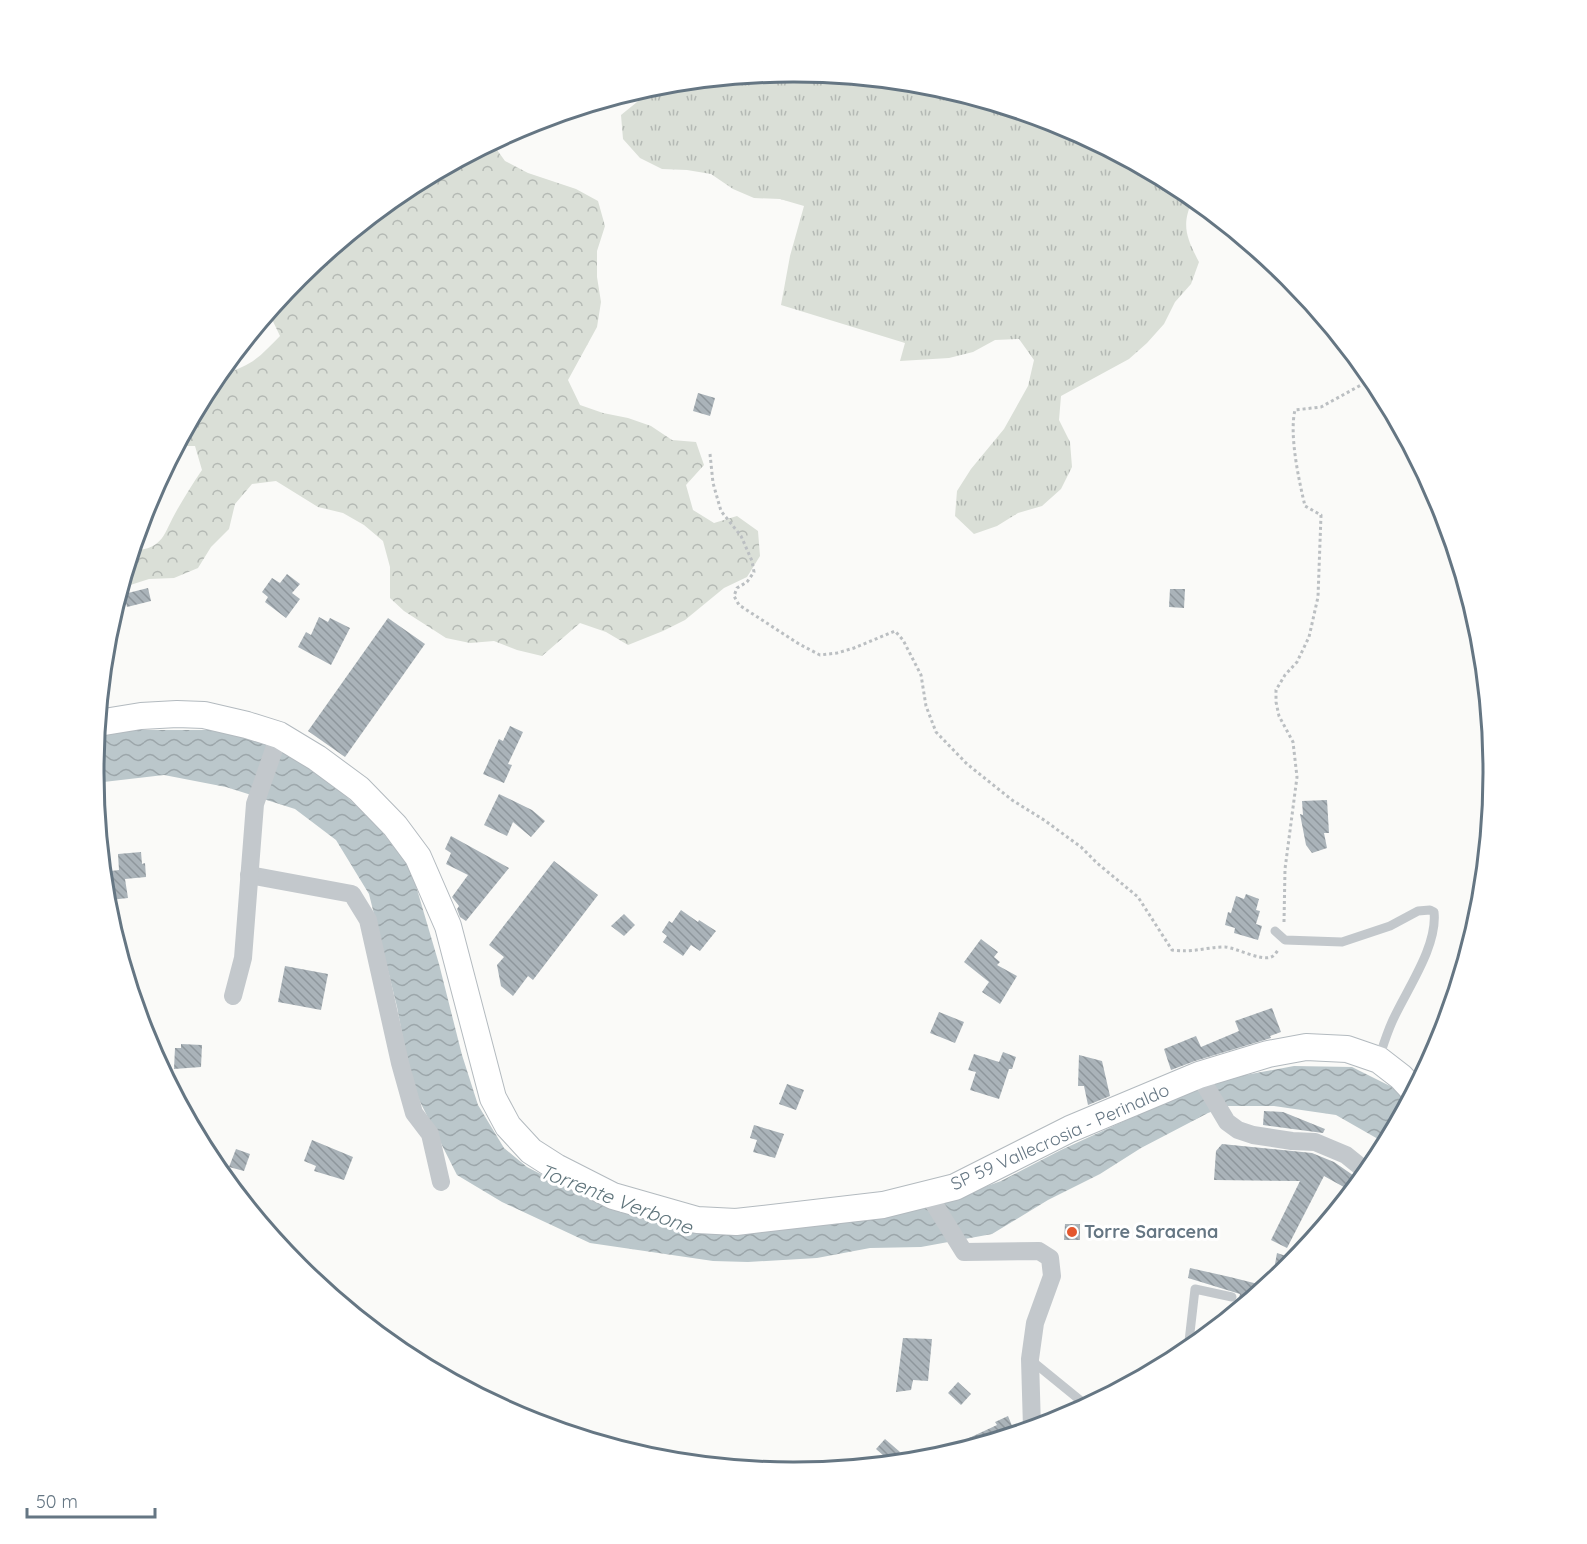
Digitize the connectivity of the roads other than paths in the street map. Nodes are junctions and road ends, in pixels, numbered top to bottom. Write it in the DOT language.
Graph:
graph roads {
  1 [pos="106,722"];
  2 [pos="278,739"];
  3 [pos="249,875"];
  4 [pos="1275,931"];
  5 [pos="233,996"];
  6 [pos="1379,1060"];
  7 [pos="1201,1079"];
  8 [pos="1408,1085"];
  9 [pos="1359,1166"];
  10 [pos="441,1182"];
  11 [pos="931,1199"];
  12 [pos="1232,1297"];
  13 [pos="1190,1336"];
  14 [pos="1030,1359"];
  15 [pos="1079,1399"];
  16 [pos="1032,1419"];
  1 -- 2 [label="main road, SP 59 Vallecrosia - Perinaldo"];
  2 -- 3 [label="street"];
  2 -- 11 [label="main road, SP 59 Vallecrosia - Perinaldo"];
  3 -- 5 [label="street"];
  3 -- 10 [label="street"];
  4 -- 6 [label="lane"];
  6 -- 7 [label="main road, SP 59 Vallecrosia - Perinaldo"];
  6 -- 8 [label="main road, SP 59 Vallecrosia - Perinaldo"];
  7 -- 9 [label="street"];
  7 -- 11 [label="main road, SP 59 Vallecrosia - Perinaldo"];
  11 -- 14 [label="street"];
  12 -- 13 [label="lane"];
  14 -- 15 [label="lane"];
  14 -- 16 [label="street"];
}
